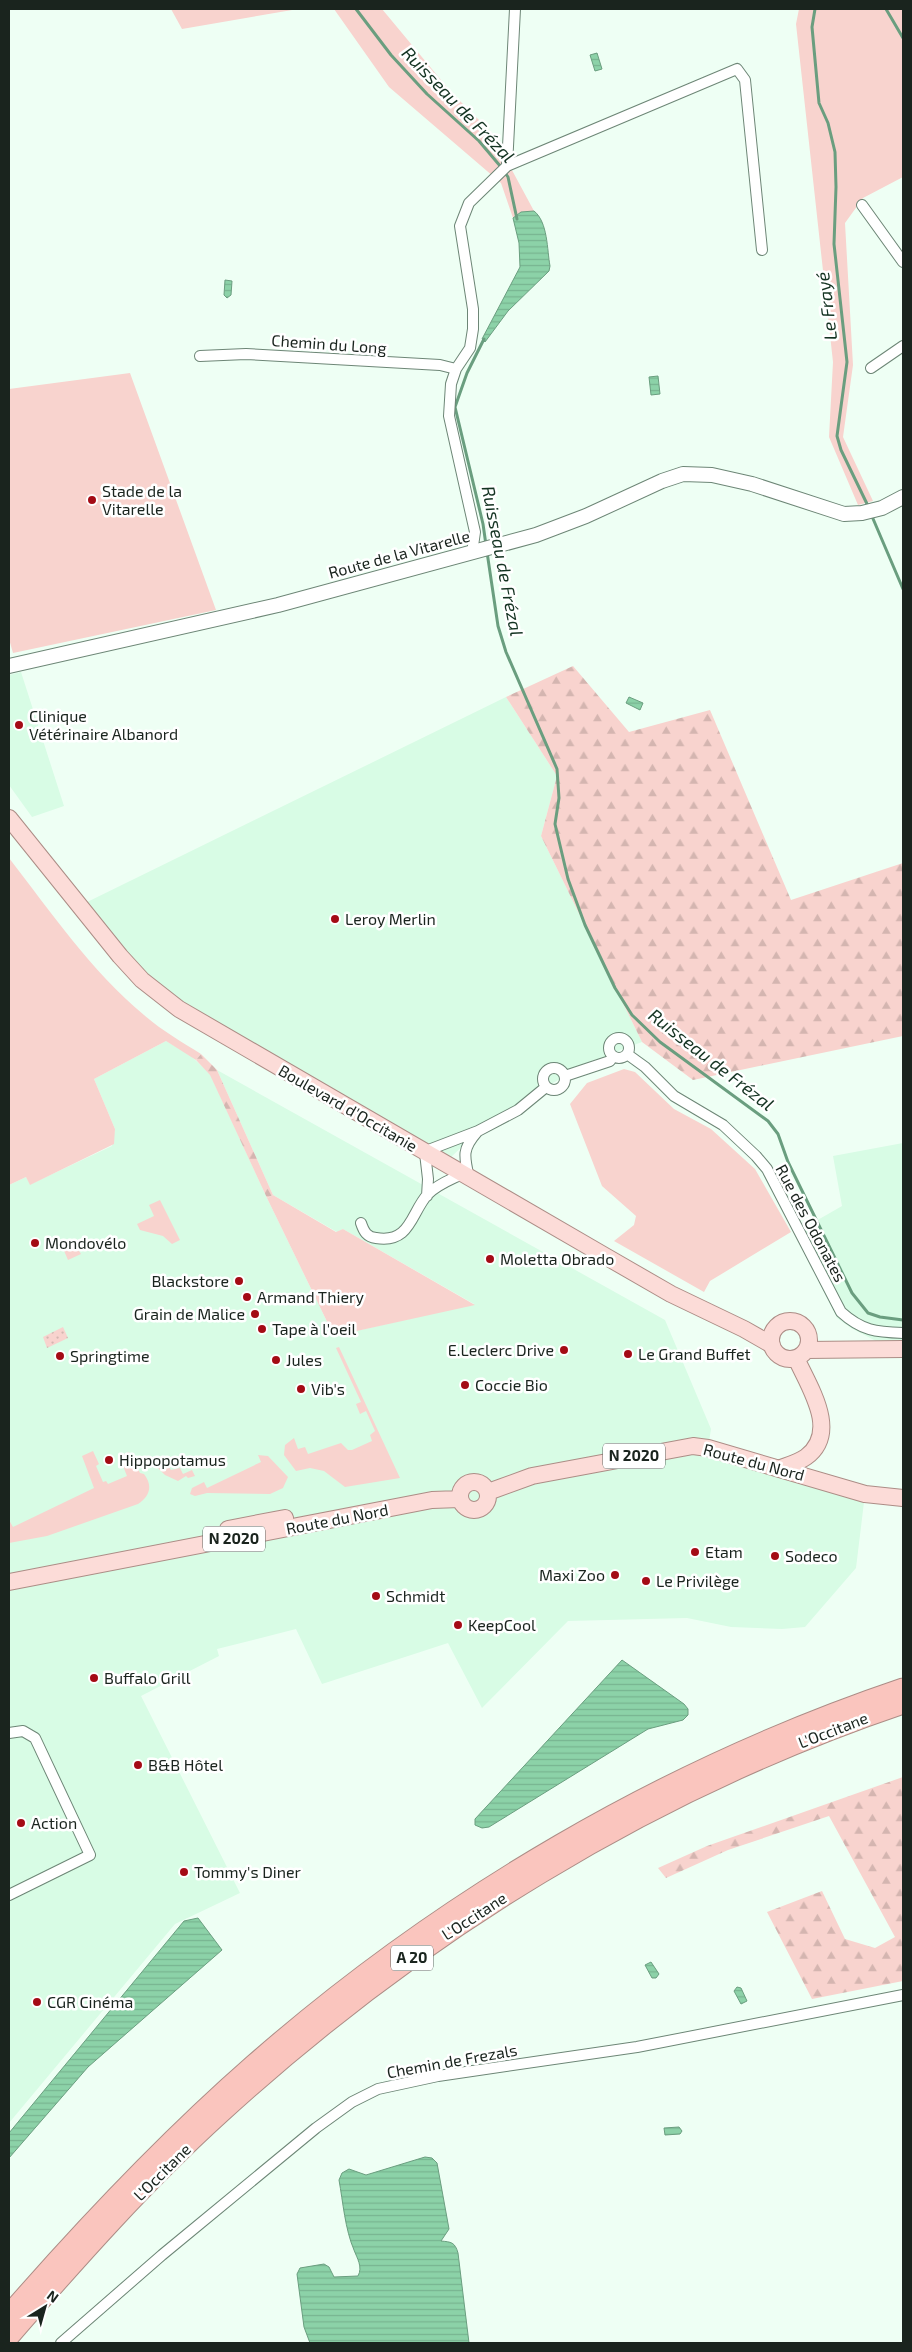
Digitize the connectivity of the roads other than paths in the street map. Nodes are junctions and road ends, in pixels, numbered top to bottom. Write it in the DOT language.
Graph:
graph roads {
  1 [pos="516,9"];
  2 [pos="507,166"];
  3 [pos="862,205"];
  4 [pos="762,250"];
  5 [pos="903,262"];
  6 [pos="903,346"];
  7 [pos="200,356"];
  8 [pos="871,368"];
  9 [pos="456,369"];
  10 [pos="903,497"];
  11 [pos="475,552"];
  12 [pos="9,666"];
  13 [pos="9,818"];
  14 [pos="627,1054"];
  15 [pos="613,1056"];
  16 [pos="565,1076"];
  17 [pos="546,1086"];
  18 [pos="478,1131"];
  19 [pos="425,1153"];
  20 [pos="466,1177"];
  21 [pos="426,1196"];
  22 [pos="361,1223"];
  23 [pos="903,1333"];
  24 [pos="773,1337"];
  25 [pos="803,1348"];
  26 [pos="903,1349"];
  27 [pos="781,1468"];
  28 [pos="488,1492"];
  29 [pos="460,1495"];
  30 [pos="903,1498"];
  31 [pos="9,1571"];
  32 [pos="9,1582"];
  33 [pos="903,1679"];
  34 [pos="903,1688"];
  35 [pos="903,1704"];
  36 [pos="842,1710"];
  37 [pos="9,1733"];
  38 [pos="9,1895"];
  39 [pos="903,1995"];
  40 [pos="9,2314"];
  41 [pos="9,2337"];
  42 [pos="61,2343"];
  1 -- 2 [label="street"];
  2 -- 4 [label="street"];
  2 -- 9 [label="street"];
  3 -- 5 [label="street"];
  6 -- 8 [label="street"];
  7 -- 9 [label="street, Chemin du Long"];
  9 -- 11 [label="street"];
  10 -- 11 [label="street, Route de la Vitarelle"];
  11 -- 12 [label="street, Route de la Vitarelle"];
  13 -- 19 [label="main road, Boulevard d'Occitanie"];
  14 -- 15 [label="street"];
  14 -- 15 [label="street"];
  14 -- 23 [label="street, Rue des Odonates"];
  15 -- 16 [label="street"];
  16 -- 17 [label="street"];
  16 -- 17 [label="street"];
  17 -- 18 [label="street"];
  18 -- 19 [label="street"];
  18 -- 20 [label="street"];
  19 -- 20 [label="main road, Boulevard d'Occitanie"];
  19 -- 21 [label="street"];
  20 -- 21 [label="street"];
  20 -- 24 [label="main road, Boulevard d'Occitanie"];
  21 -- 22 [label="street"];
  24 -- 25 [label="main road, Boulevard d'Occitanie"];
  24 -- 25 [label="main road, Boulevard d'Occitanie"];
  25 -- 26 [label="main road, Boulevard d'Occitanie"];
  25 -- 27 [label="main road"];
  27 -- 28 [label="main road, Route du Nord / N 2020"];
  27 -- 30 [label="main road, Route du Nord / N 2020"];
  28 -- 29 [label="main road"];
  28 -- 29 [label="main road"];
  29 -- 31 [label="main road, Route du Nord / N 2020"];
  29 -- 32 [label="main road, Route du Nord / N 2020"];
  33 -- 36 [label="highway"];
  34 -- 36 [label="highway, L'Occitane / A 20"];
  35 -- 41 [label="highway, L'Occitane / A 20"];
  36 -- 40 [label="highway, L'Occitane / A 20"];
  37 -- 38 [label="street"];
  39 -- 42 [label="street, Chemin de Frezals"];
}
